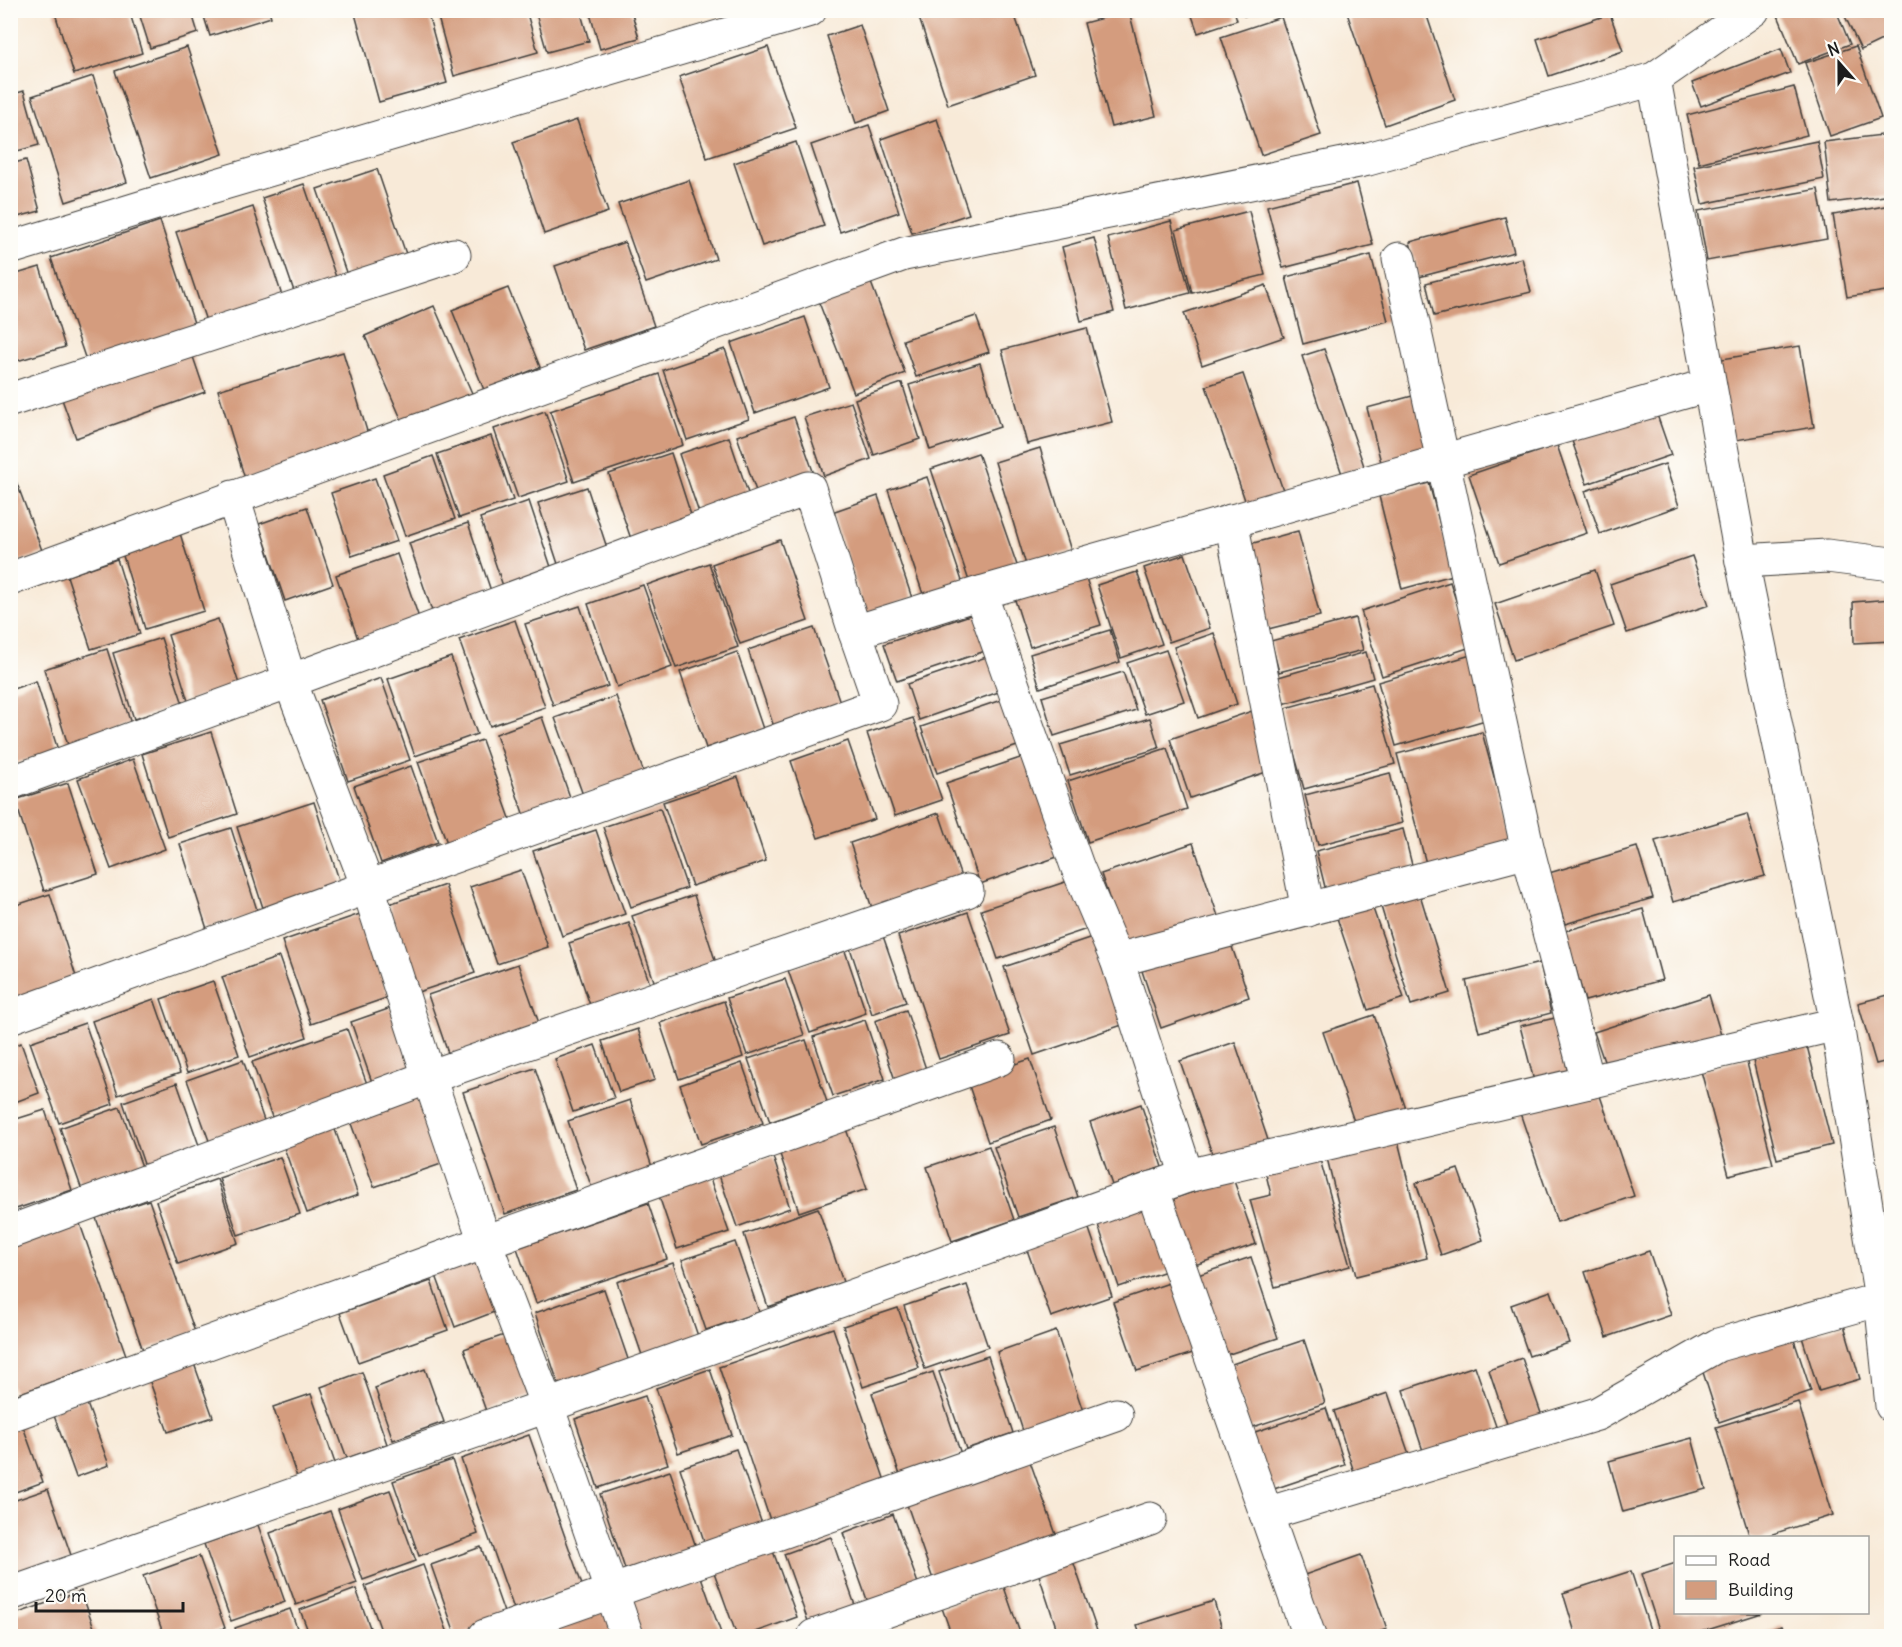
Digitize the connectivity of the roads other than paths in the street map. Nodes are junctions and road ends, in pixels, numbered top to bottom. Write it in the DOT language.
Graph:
graph roads {
  1 [pos="1753,10"];
  2 [pos="808,11"];
  3 [pos="1654,79"];
  4 [pos="10,248"];
  5 [pos="454,255"];
  6 [pos="1399,259"];
  7 [pos="1710,385"];
  8 [pos="10,400"];
  9 [pos="1444,461"];
  10 [pos="233,497"];
  11 [pos="1231,521"];
  12 [pos="1742,561"];
  13 [pos="1892,564"];
  14 [pos="10,579"];
  15 [pos="980,593"];
  16 [pos="855,632"];
  17 [pos="290,681"];
  18 [pos="10,783"];
  19 [pos="1528,851"];
  20 [pos="368,887"];
  21 [pos="967,891"];
  22 [pos="1308,910"];
  23 [pos="1117,960"];
  24 [pos="10,1017"];
  25 [pos="1837,1023"];
  26 [pos="999,1059"];
  27 [pos="429,1077"];
  28 [pos="1588,1082"];
  29 [pos="1187,1176"];
  30 [pos="1152,1188"];
  31 [pos="1880,1221"];
  32 [pos="10,1232"];
  33 [pos="485,1242"];
  34 [pos="1881,1299"];
  35 [pos="547,1406"];
  36 [pos="1892,1406"];
  37 [pos="10,1415"];
  38 [pos="1116,1415"];
  39 [pos="1266,1514"];
  40 [pos="1150,1519"];
  41 [pos="611,1591"];
  42 [pos="10,1594"];
  43 [pos="485,1636"];
  44 [pos="627,1636"];
  45 [pos="814,1636"];
  46 [pos="1309,1636"];
  1 -- 3 [label="street"];
  2 -- 4 [label="street"];
  3 -- 7 [label="street"];
  3 -- 10 [label="street"];
  5 -- 8 [label="street"];
  6 -- 9 [label="street"];
  7 -- 9 [label="street"];
  7 -- 12 [label="street"];
  9 -- 11 [label="street"];
  9 -- 19 [label="street"];
  10 -- 14 [label="street"];
  10 -- 17 [label="street"];
  11 -- 15 [label="street"];
  11 -- 22 [label="street"];
  12 -- 13 [label="street"];
  12 -- 25 [label="street"];
  15 -- 16 [label="street"];
  15 -- 23 [label="street"];
  16 -- 17 [label="street"];
  16 -- 20 [label="street"];
  17 -- 18 [label="street"];
  17 -- 20 [label="street"];
  19 -- 22 [label="street"];
  19 -- 28 [label="street"];
  20 -- 24 [label="street"];
  20 -- 27 [label="street"];
  21 -- 27 [label="street"];
  22 -- 23 [label="street"];
  23 -- 29 [label="street"];
  25 -- 28 [label="street"];
  25 -- 31 [label="street"];
  26 -- 33 [label="street"];
  27 -- 32 [label="street"];
  27 -- 33 [label="street"];
  28 -- 29 [label="street"];
  29 -- 30 [label="street"];
  30 -- 35 [label="street"];
  30 -- 39 [label="street"];
  31 -- 34 [label="street"];
  33 -- 35 [label="street"];
  33 -- 37 [label="street"];
  34 -- 36 [label="street"];
  34 -- 39 [label="street"];
  35 -- 41 [label="street"];
  35 -- 42 [label="street"];
  38 -- 41 [label="street"];
  39 -- 46 [label="street"];
  40 -- 45 [label="street"];
  41 -- 43 [label="street"];
  41 -- 44 [label="street"];
}
